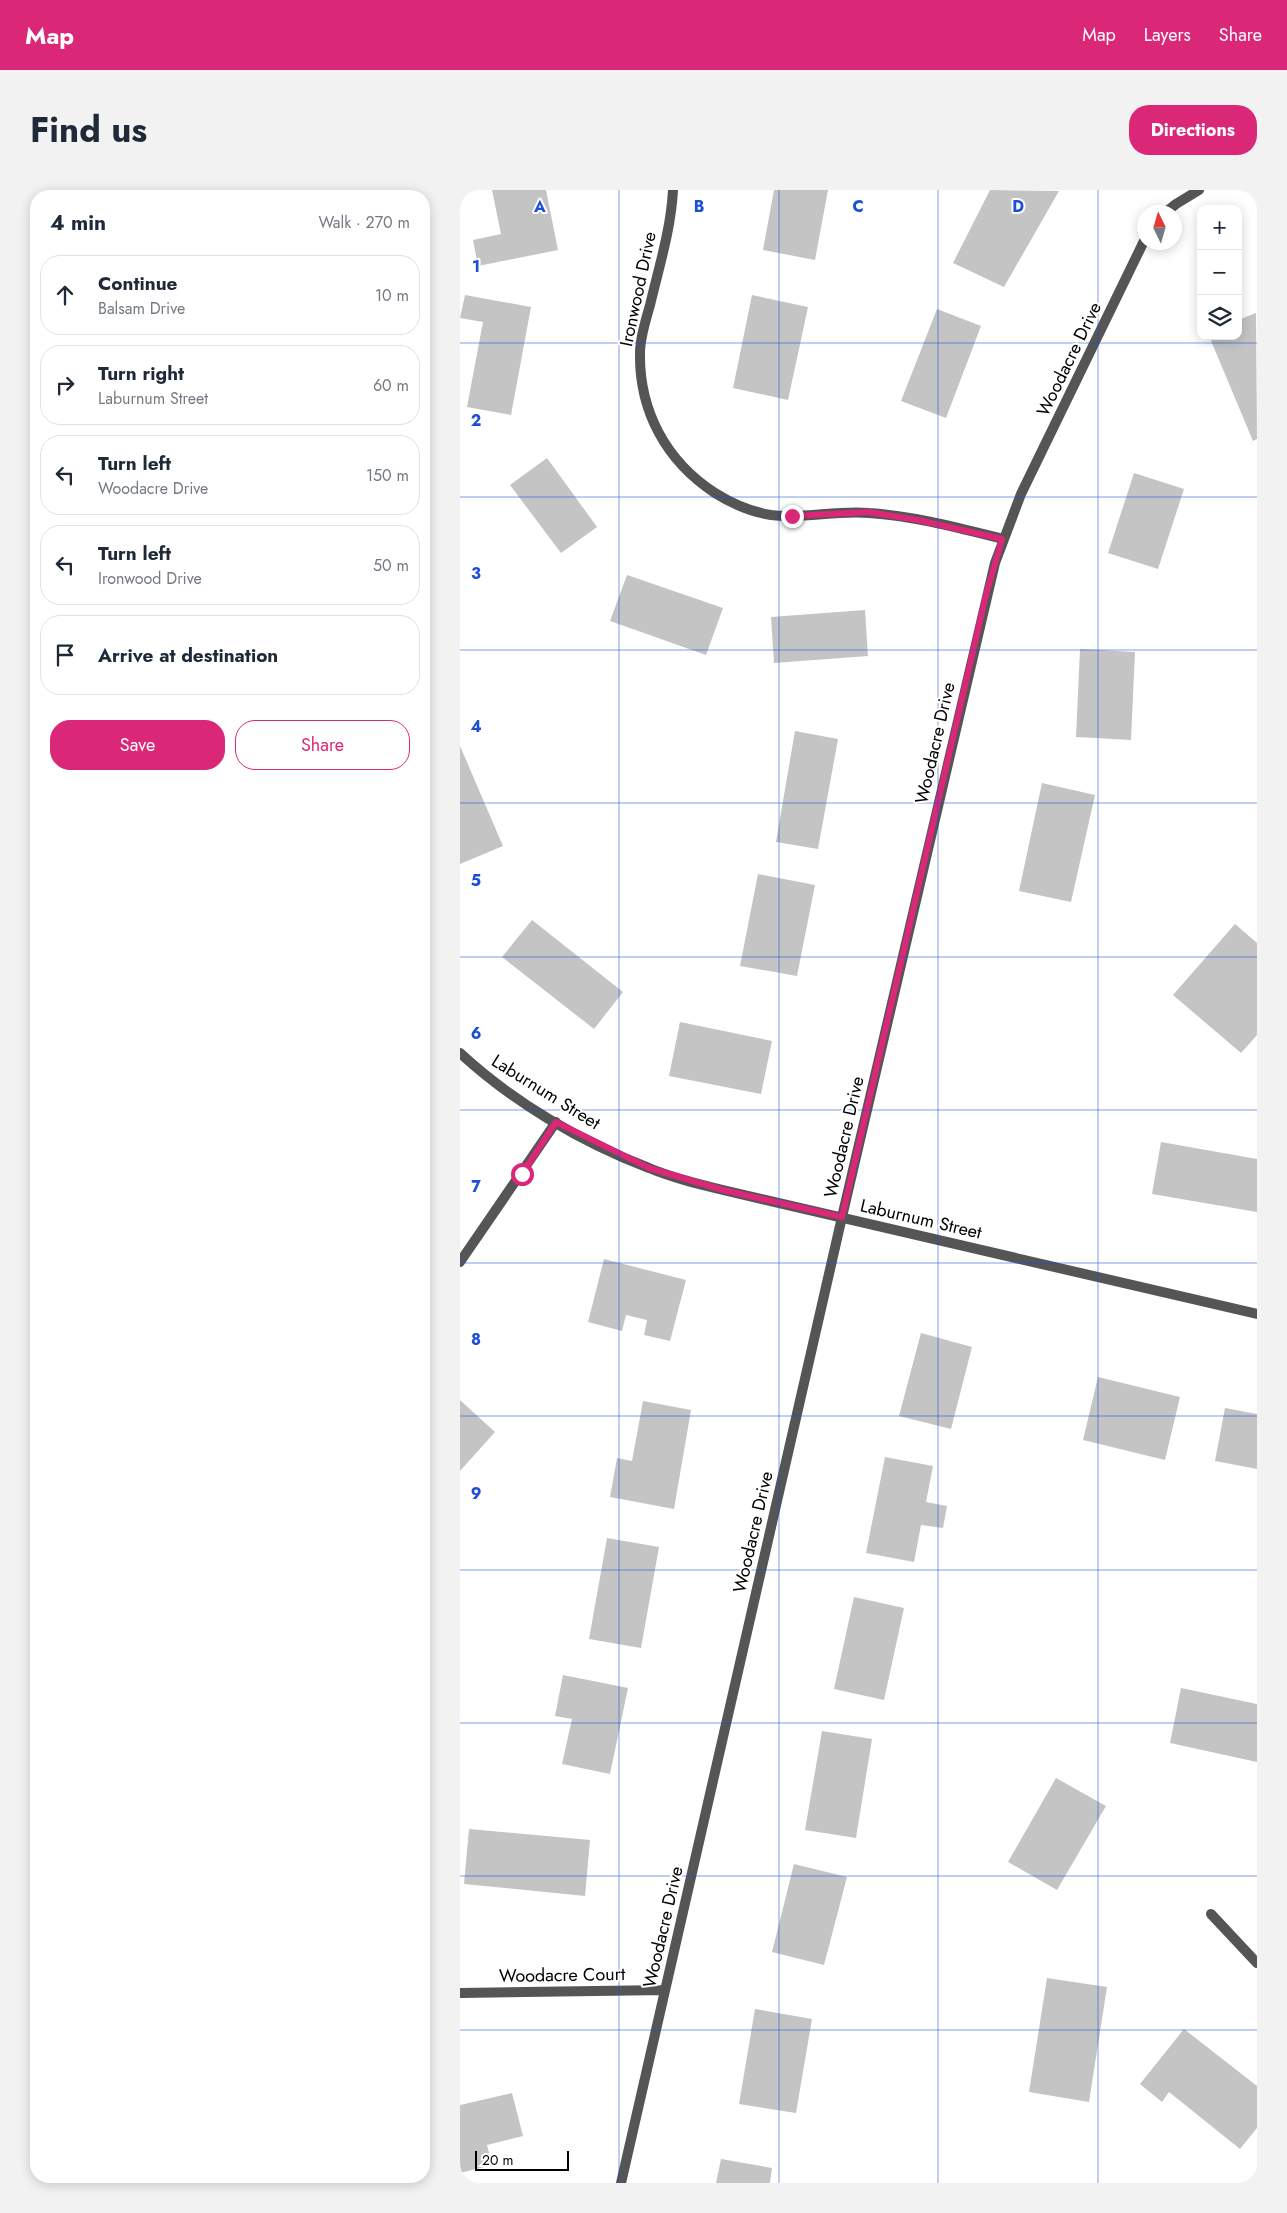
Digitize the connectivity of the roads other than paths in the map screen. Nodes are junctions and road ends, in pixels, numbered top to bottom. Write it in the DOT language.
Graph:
graph roads {
  1 [pos="674,190"];
  2 [pos="1199,190"];
  3 [pos="1175,205"];
  4 [pos="1140,250"];
  5 [pos="1002,539"];
  6 [pos="460,1053"];
  7 [pos="556,1122"];
  8 [pos="842,1217"];
  9 [pos="460,1262"];
  10 [pos="1257,1314"];
  11 [pos="1211,1914"];
  12 [pos="1257,1962"];
  13 [pos="665,1990"];
  14 [pos="460,1993"];
  15 [pos="621,2183"];
  1 -- 5 [label="street, Ironwood Drive"];
  2 -- 3 [label="street"];
  4 -- 5 [label="street, Woodacre Drive"];
  5 -- 8 [label="street, Woodacre Drive"];
  6 -- 7 [label="street, Laburnum Street"];
  7 -- 8 [label="street, Laburnum Street"];
  7 -- 9 [label="street"];
  8 -- 10 [label="street, Laburnum Street"];
  8 -- 13 [label="street, Woodacre Drive"];
  11 -- 12 [label="street"];
  13 -- 14 [label="street, Woodacre Court"];
  13 -- 15 [label="street, Woodacre Drive"];
}
